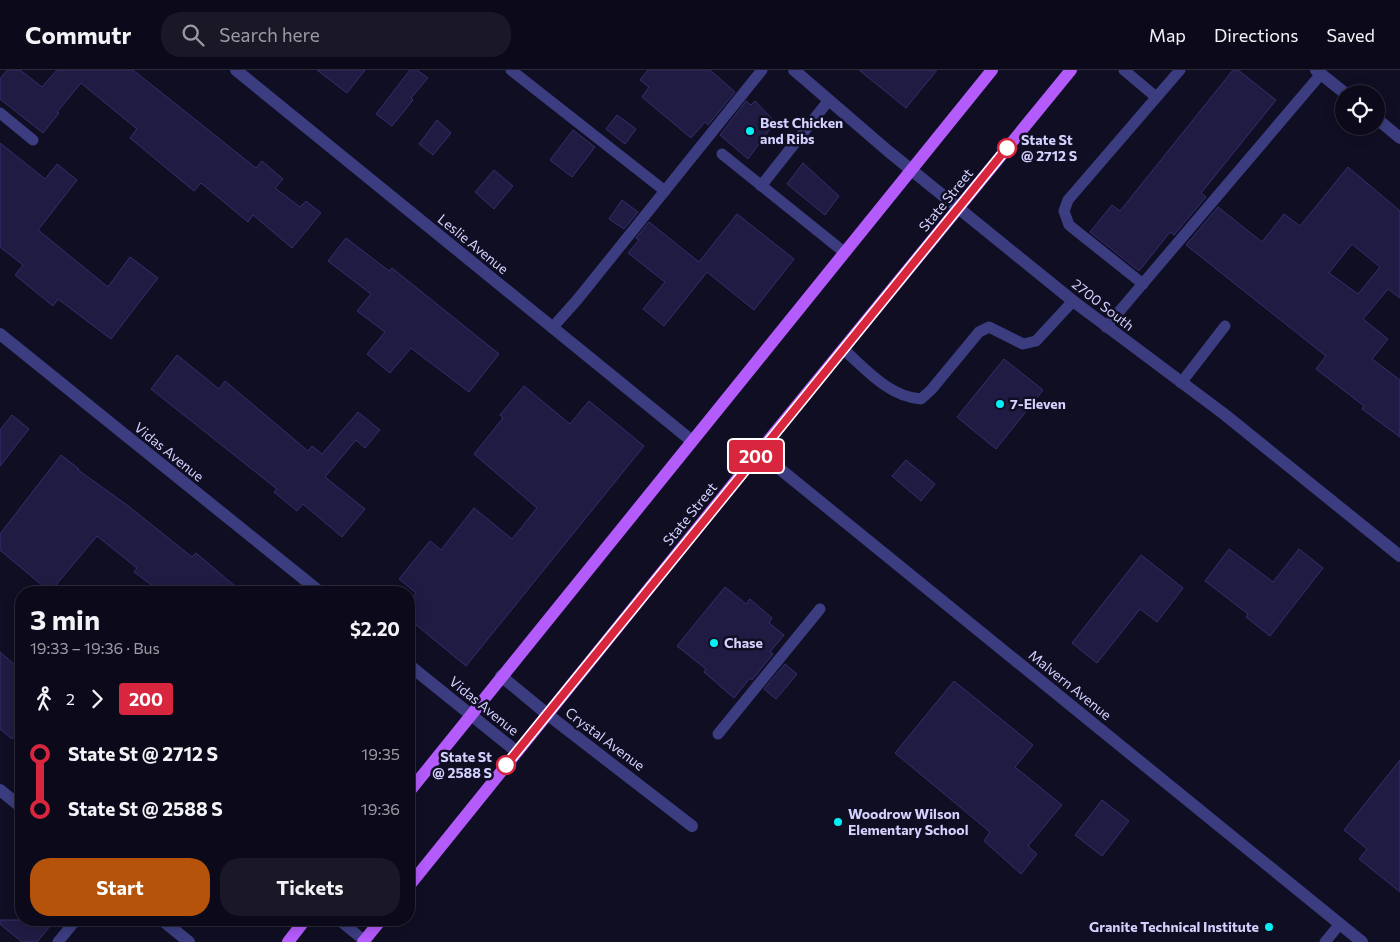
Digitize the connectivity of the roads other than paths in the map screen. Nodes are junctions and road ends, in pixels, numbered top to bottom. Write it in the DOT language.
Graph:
graph roads {
  1 [pos="236,70"];
  2 [pos="511,70"];
  3 [pos="762,70"];
  4 [pos="794,70"];
  5 [pos="992,70"];
  6 [pos="1071,70"];
  7 [pos="1124,70"];
  8 [pos="1180,70"];
  9 [pos="1319,72"];
  10 [pos="1335,85"];
  11 [pos="1156,97"];
  12 [pos="829,100"];
  13 [pos="0,113"];
  14 [pos="1385,126"];
  15 [pos="1400,138"];
  16 [pos="32,140"];
  17 [pos="722,154"];
  18 [pos="911,170"];
  19 [pos="761,186"];
  20 [pos="665,191"];
  21 [pos="958,208"];
  22 [pos="844,252"];
  23 [pos="1143,284"];
  24 [pos="1073,301"];
  25 [pos="1225,326"];
  26 [pos="1106,327"];
  27 [pos="552,328"];
  28 [pos="0,334"];
  29 [pos="843,350"];
  30 [pos="1181,383"];
  31 [pos="692,441"];
  32 [pos="759,452"];
  33 [pos="1400,556"];
  34 [pos="313,586"];
  35 [pos="820,609"];
  36 [pos="415,669"];
  37 [pos="501,676"];
  38 [pos="547,714"];
  39 [pos="471,715"];
  40 [pos="718,734"];
  41 [pos="517,752"];
  42 [pos="415,785"];
  43 [pos="0,790"];
  44 [pos="15,802"];
  45 [pos="692,826"];
  46 [pos="415,879"];
  47 [pos="1340,924"];
  48 [pos="71,926"];
  49 [pos="169,926"];
  50 [pos="300,926"];
  51 [pos="346,926"];
  52 [pos="376,926"];
  53 [pos="58,942"];
  54 [pos="189,942"];
  55 [pos="288,942"];
  56 [pos="364,942"];
  57 [pos="1325,942"];
  58 [pos="1362,942"];
  1 -- 27 [label="street, Leslie Avenue"];
  2 -- 20 [label="lane"];
  3 -- 20 [label="lane"];
  4 -- 12 [label="street, 2700 South"];
  5 -- 18 [label="main road"];
  6 -- 21 [label="main road, State Street"];
  7 -- 11 [label="lane"];
  8 -- 11 [label="lane"];
  9 -- 10 [label="street"];
  9 -- 23 [label="lane"];
  11 -- 23 [label="lane"];
  12 -- 18 [label="street, 2700 South"];
  12 -- 19 [label="lane"];
  13 -- 16 [label="lane"];
  14 -- 15 [label="street"];
  17 -- 19 [label="lane"];
  18 -- 21 [label="street, 2700 South"];
  18 -- 22 [label="main road"];
  19 -- 22 [label="lane"];
  20 -- 27 [label="lane"];
  21 -- 24 [label="street, 2700 South"];
  21 -- 29 [label="main road, State Street"];
  22 -- 31 [label="main road"];
  23 -- 26 [label="lane"];
  24 -- 26 [label="street, 2700 South"];
  24 -- 29 [label="lane"];
  25 -- 30 [label="lane"];
  26 -- 30 [label="street, 2700 South"];
  27 -- 31 [label="street, Leslie Avenue"];
  28 -- 34 [label="street, Vidas Avenue"];
  29 -- 32 [label="main road, State Street"];
  30 -- 33 [label="street, 2700 South"];
  31 -- 37 [label="main road"];
  32 -- 38 [label="main road, State Street"];
  32 -- 47 [label="street, Malvern Avenue"];
  35 -- 40 [label="lane"];
  36 -- 39 [label="street, Vidas Avenue"];
  37 -- 38 [label="street, Crystal Avenue"];
  37 -- 39 [label="main road"];
  38 -- 41 [label="main road, State Street"];
  38 -- 45 [label="street, Crystal Avenue"];
  39 -- 41 [label="street, Vidas Avenue"];
  39 -- 42 [label="main road"];
  41 -- 46 [label="main road, State Street"];
  43 -- 44 [label="street"];
  47 -- 57 [label="lane"];
  47 -- 58 [label="street, Malvern Avenue"];
  48 -- 53 [label="lane"];
  49 -- 54 [label="street"];
  50 -- 55 [label="main road"];
  51 -- 56 [label="lane"];
  52 -- 56 [label="main road"];
}
